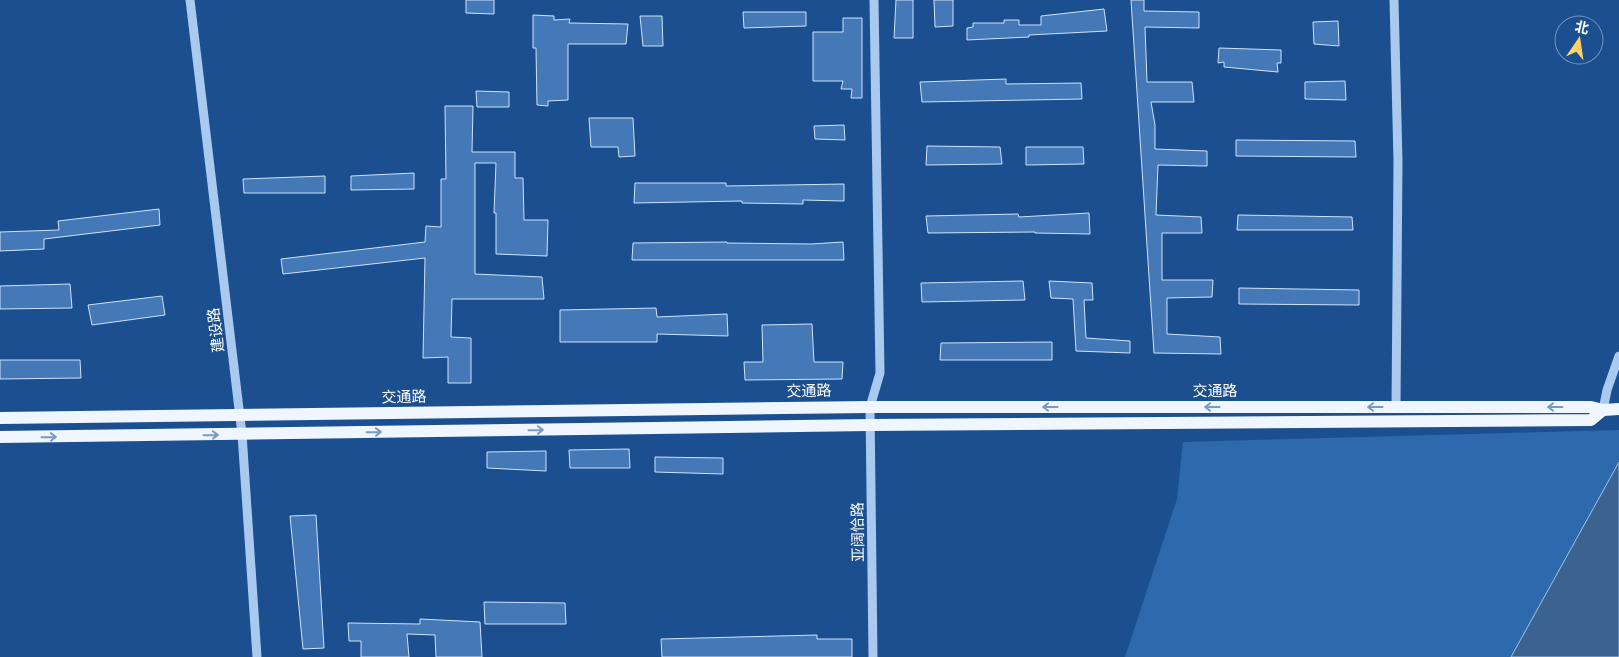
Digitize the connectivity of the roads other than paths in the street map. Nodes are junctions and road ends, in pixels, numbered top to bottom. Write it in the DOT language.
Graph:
graph roads {
  1 [pos="190,0"];
  2 [pos="874,0"];
  3 [pos="1394,0"];
  4 [pos="1619,356"];
  5 [pos="870,407"];
  6 [pos="1396,407"];
  7 [pos="1612,410"];
  8 [pos="240,416"];
  9 [pos="0,418"];
  10 [pos="870,425"];
  11 [pos="242,434"];
  12 [pos="0,437"];
  13 [pos="257,657"];
  14 [pos="873,657"];
  1 -- 8 [label="street, 建设路"];
  2 -- 5 [label="street, 亚阔恰路"];
  3 -- 6 [label="street"];
  4 -- 7 [label="street"];
  6 -- 5 [label="main road, 交通路, one-way"];
  5 -- 8 [label="main road, 交通路"];
  5 -- 10 [label="street, 亚阔恰路"];
  7 -- 6 [label="main road, 交通路, one-way"];
  7 -- 10 [label="main road"];
  8 -- 9 [label="main road, 交通路"];
  8 -- 11 [label="street, 建设路"];
  11 -- 10 [label="main road, one-way"];
  10 -- 14 [label="street, 亚阔恰路"];
  12 -- 11 [label="main road, one-way"];
  11 -- 13 [label="street, 建设路"];
}
